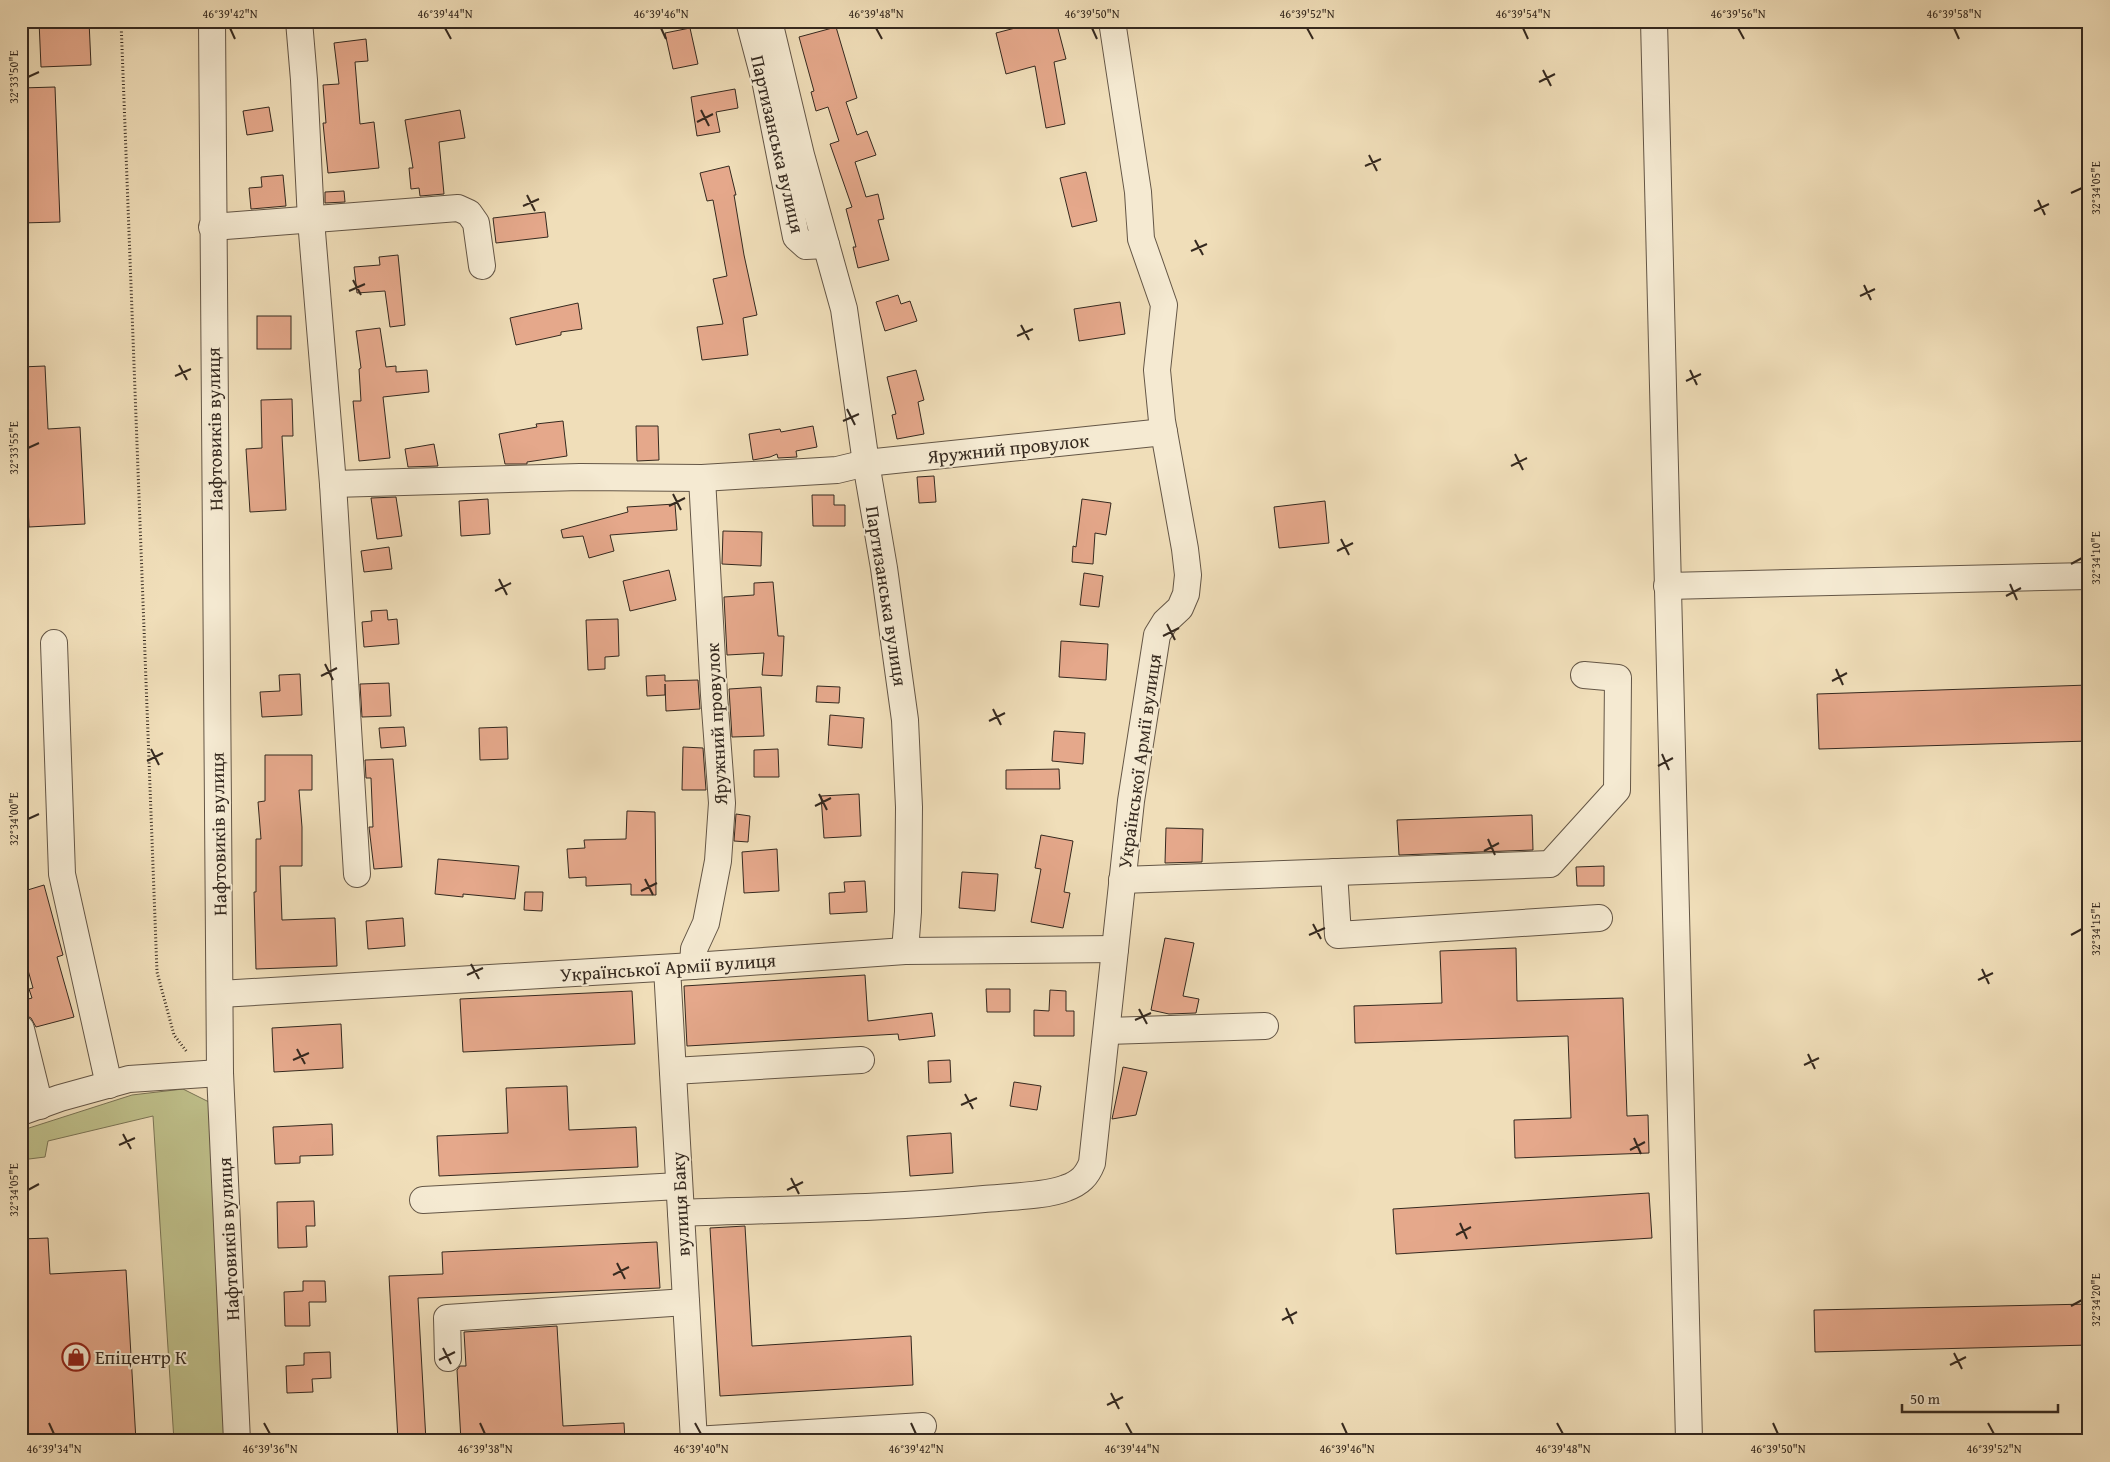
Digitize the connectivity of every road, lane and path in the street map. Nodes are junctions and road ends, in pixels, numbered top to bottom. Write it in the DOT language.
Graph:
graph roads {
  1 [pos="121,21"];
  2 [pos="212,21"];
  3 [pos="299,21"];
  4 [pos="749,21"];
  5 [pos="769,21"];
  6 [pos="1112,21"];
  7 [pos="1654,21"];
  8 [pos="311,220"];
  9 [pos="212,227"];
  10 [pos="826,246"];
  11 [pos="482,266"];
  12 [pos="1164,432"];
  13 [pos="866,463"];
  14 [pos="702,478"];
  15 [pos="333,484"];
  16 [pos="2089,576"];
  17 [pos="1667,586"];
  18 [pos="54,643"];
  19 [pos="1584,675"];
  20 [pos="1334,872"];
  21 [pos="357,874"];
  22 [pos="1122,880"];
  23 [pos="1599,918"];
  24 [pos="1115,949"];
  25 [pos="905,951"];
  26 [pos="693,966"];
  27 [pos="667,968"];
  28 [pos="220,994"];
  29 [pos="1264,1026"];
  30 [pos="21,1029"];
  31 [pos="1107,1031"];
  32 [pos="861,1060"];
  33 [pos="673,1071"];
  34 [pos="211,1073"];
  35 [pos="109,1085"];
  36 [pos="30,1109"];
  37 [pos="679,1186"];
  38 [pos="423,1200"];
  39 [pos="681,1213"];
  40 [pos="686,1302"];
  41 [pos="448,1358"];
  42 [pos="922,1426"];
  43 [pos="694,1440"];
  44 [pos="237,1441"];
  45 [pos="1689,1441"];
  1 -- 34 [label="path"];
  2 -- 9 [label="street, Нафтовиків вулиця"];
  3 -- 8 [label="street"];
  4 -- 10 [label="street, Партизанська вулиця"];
  5 -- 10 [label="street, Партизанська вулиця"];
  6 -- 12 [label="street, Української Армії вулиця"];
  7 -- 17 [label="street"];
  8 -- 9 [label="street"];
  8 -- 11 [label="street"];
  8 -- 15 [label="street"];
  9 -- 28 [label="street, Нафтовиків вулиця"];
  10 -- 13 [label="street, Партизанська вулиця"];
  12 -- 13 [label="street, Яружний провулок"];
  12 -- 22 [label="street, Української Армії вулиця"];
  13 -- 14 [label="street, Яружний провулок"];
  13 -- 25 [label="street, Партизанська вулиця"];
  14 -- 15 [label="street, Яружний провулок"];
  14 -- 26 [label="street, Яружний провулок"];
  15 -- 21 [label="street"];
  16 -- 17 [label="street"];
  17 -- 45 [label="street"];
  18 -- 35 [label="street"];
  19 -- 20 [label="street"];
  20 -- 22 [label="street"];
  20 -- 23 [label="street"];
  22 -- 24 [label="street, Української Армії вулиця"];
  24 -- 25 [label="street, Української Армії вулиця"];
  24 -- 31 [label="street, Української Армії вулиця"];
  25 -- 26 [label="street, Української Армії вулиця"];
  26 -- 27 [label="street, Української Армії вулиця"];
  27 -- 28 [label="street, Української Армії вулиця"];
  27 -- 33 [label="street, вулиця Баку"];
  28 -- 34 [label="street, Нафтовиків вулиця"];
  29 -- 31 [label="street"];
  30 -- 36 [label="street"];
  31 -- 39 [label="street, Української Армії вулиця"];
  32 -- 33 [label="street"];
  33 -- 37 [label="street, вулиця Баку"];
  34 -- 35 [label="street"];
  34 -- 44 [label="street, Нафтовиків вулиця"];
  35 -- 36 [label="street"];
  37 -- 38 [label="street"];
  37 -- 39 [label="street, вулиця Баку"];
  39 -- 40 [label="street, вулиця Баку"];
  40 -- 41 [label="street"];
  40 -- 43 [label="street, вулиця Баку"];
  42 -- 43 [label="street"];
}
